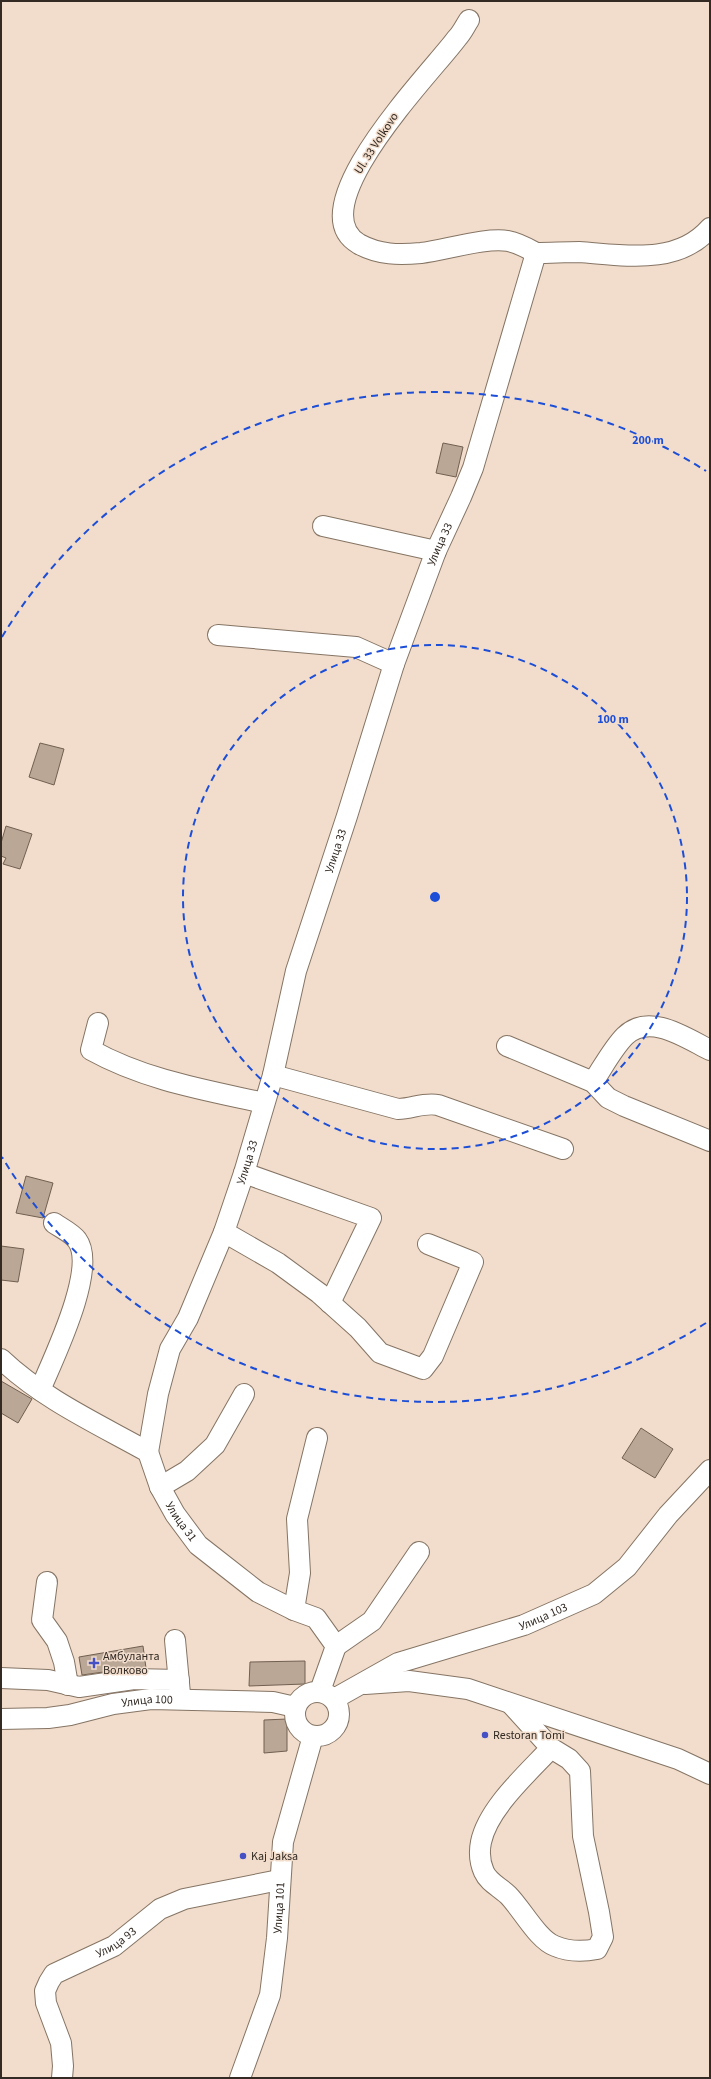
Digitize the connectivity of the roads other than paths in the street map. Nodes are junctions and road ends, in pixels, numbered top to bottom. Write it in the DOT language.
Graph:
graph roads {
  1 [pos="469,20"];
  2 [pos="710,228"];
  3 [pos="536,253"];
  4 [pos="324,526"];
  5 [pos="436,551"];
  6 [pos="218,635"];
  7 [pos="394,664"];
  8 [pos="98,1023"];
  9 [pos="507,1046"];
  10 [pos="710,1050"];
  11 [pos="273,1075"];
  12 [pos="593,1082"];
  13 [pos="264,1103"];
  14 [pos="710,1141"];
  15 [pos="563,1150"];
  16 [pos="244,1173"];
  17 [pos="54,1223"];
  18 [pos="224,1232"];
  19 [pos="428,1244"];
  20 [pos="330,1303"];
  21 [pos="1,1359"];
  22 [pos="40,1390"];
  23 [pos="244,1394"];
  24 [pos="317,1438"];
  25 [pos="148,1452"];
  26 [pos="710,1470"];
  27 [pos="160,1487"];
  28 [pos="419,1552"];
  29 [pos="47,1582"];
  30 [pos="294,1610"];
  31 [pos="175,1640"];
  32 [pos="336,1646"];
  33 [pos="1,1678"];
  34 [pos="361,1684"];
  35 [pos="68,1685"];
  36 [pos="180,1689"];
  37 [pos="327,1695"];
  38 [pos="512,1705"];
  39 [pos="295,1707"];
  40 [pos="1,1719"];
  41 [pos="313,1736"];
  42 [pos="551,1748"];
  43 [pos="710,1774"];
  44 [pos="280,1880"];
  45 [pos="62,2078"];
  46 [pos="240,2078"];
  1 -- 3 [label="street, Ul. 33 Volkovo"];
  2 -- 3 [label="street"];
  3 -- 5 [label="street, Улица 33"];
  4 -- 5 [label="street"];
  5 -- 7 [label="street, Улица 33"];
  6 -- 7 [label="street"];
  7 -- 11 [label="street, Улица 33"];
  8 -- 13 [label="street"];
  9 -- 12 [label="street"];
  10 -- 12 [label="street"];
  11 -- 13 [label="street, Улица 33"];
  11 -- 15 [label="street"];
  12 -- 14 [label="street"];
  13 -- 16 [label="street, Улица 33"];
  16 -- 18 [label="street, Улица 33"];
  16 -- 20 [label="street"];
  17 -- 22 [label="street"];
  18 -- 20 [label="street"];
  18 -- 25 [label="street, Улица 33"];
  19 -- 20 [label="street"];
  21 -- 22 [label="street"];
  22 -- 25 [label="street"];
  23 -- 27 [label="street"];
  24 -- 30 [label="street"];
  25 -- 27 [label="street, Улица 31"];
  26 -- 34 [label="street, Улица 103"];
  27 -- 30 [label="street, Улица 31"];
  28 -- 32 [label="street"];
  29 -- 35 [label="street"];
  30 -- 32 [label="street, Улица 31"];
  31 -- 36 [label="street"];
  32 -- 37 [label="street"];
  33 -- 35 [label="street"];
  34 -- 37 [label="street, Улица 103"];
  34 -- 38 [label="street"];
  35 -- 36 [label="street"];
  36 -- 39 [label="street, Улица 100"];
  36 -- 40 [label="street, Улица 100"];
  37 -- 39 [label="street"];
  37 -- 41 [label="street"];
  38 -- 42 [label="street"];
  38 -- 43 [label="street"];
  39 -- 41 [label="street"];
  41 -- 44 [label="street, Улица 101"];
  42 -- 42 [label="street"];
  44 -- 45 [label="street, Улица 93"];
  44 -- 46 [label="street, Улица 101"];
}
